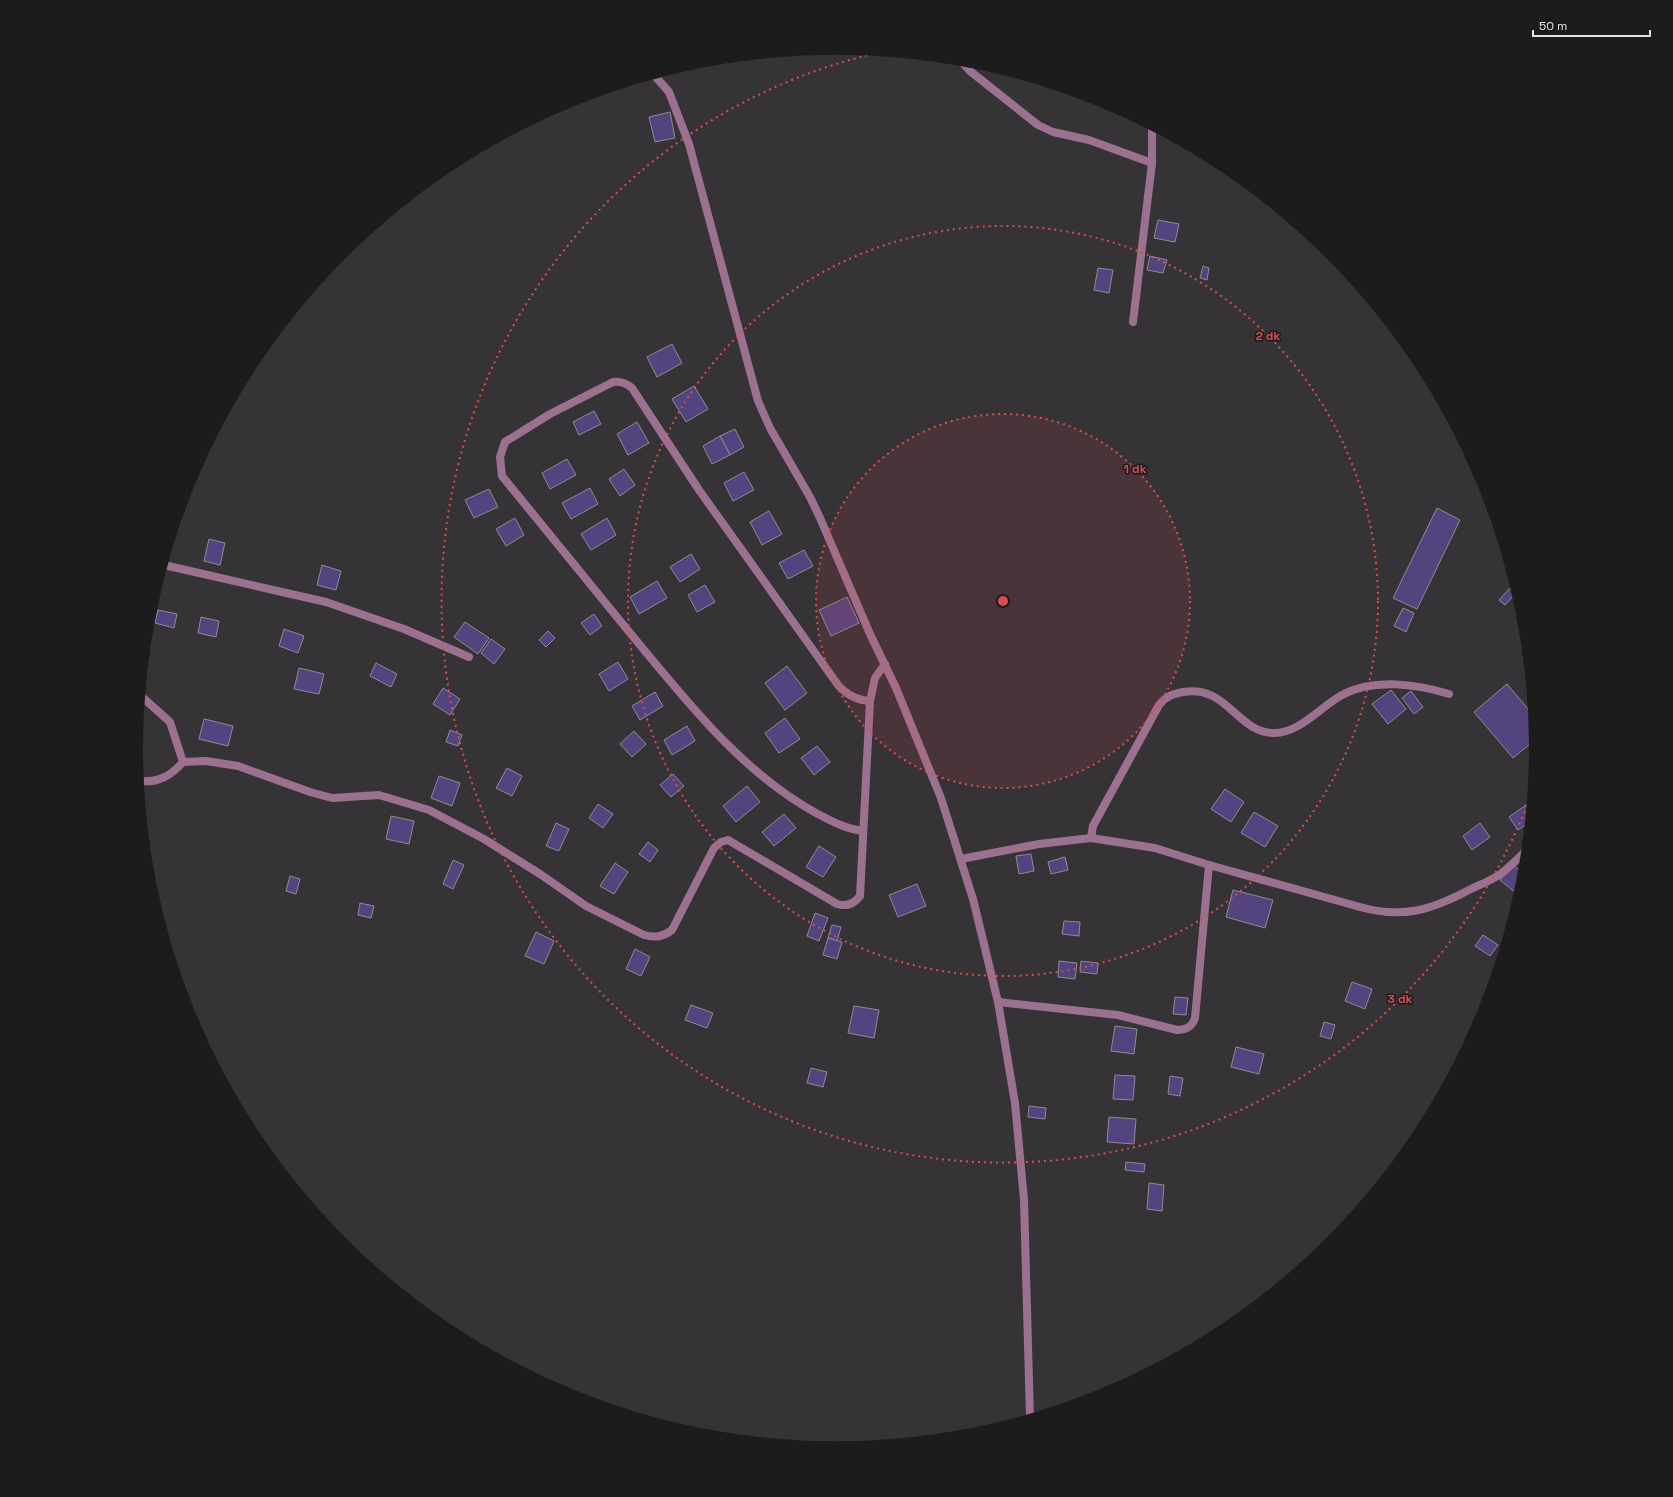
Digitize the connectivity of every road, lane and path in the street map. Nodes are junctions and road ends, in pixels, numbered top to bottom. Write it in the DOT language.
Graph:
graph roads {
  1 [pos="966,67"];
  2 [pos="657,79"];
  3 [pos="1152,132"];
  4 [pos="1152,162"];
  5 [pos="1133,322"];
  6 [pos="168,565"];
  7 [pos="469,657"];
  8 [pos="885,664"];
  9 [pos="1449,694"];
  10 [pos="144,699"];
  11 [pos="870,701"];
  12 [pos="183,762"];
  13 [pos="144,782"];
  14 [pos="863,831"];
  15 [pos="1091,838"];
  16 [pos="1522,855"];
  17 [pos="961,859"];
  18 [pos="1209,865"];
  19 [pos="998,1002"];
  20 [pos="1030,1414"];
  1 -- 4 [label="street"];
  2 -- 8 [label="street"];
  3 -- 4 [label="street"];
  4 -- 5 [label="street"];
  6 -- 7 [label="street"];
  8 -- 11 [label="street"];
  8 -- 17 [label="street"];
  9 -- 15 [label="street"];
  10 -- 12 [label="street"];
  11 -- 14 [label="street"];
  11 -- 14 [label="street"];
  12 -- 13 [label="street"];
  12 -- 14 [label="street"];
  15 -- 17 [label="street"];
  15 -- 18 [label="street"];
  16 -- 18 [label="street"];
  17 -- 19 [label="street"];
  18 -- 19 [label="street"];
  19 -- 20 [label="street"];
}
